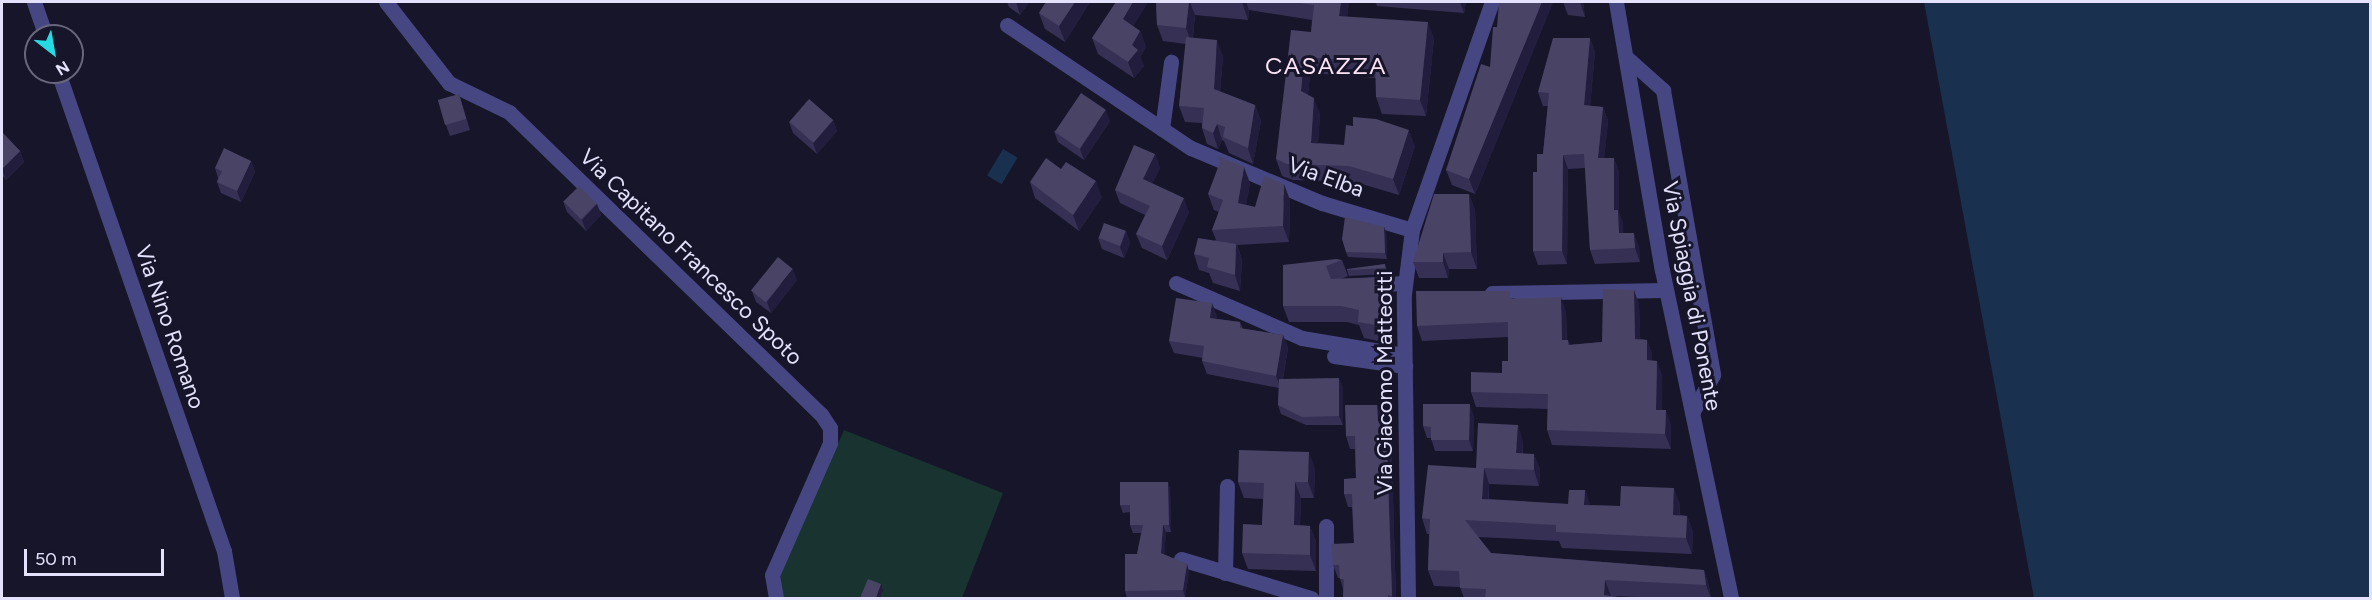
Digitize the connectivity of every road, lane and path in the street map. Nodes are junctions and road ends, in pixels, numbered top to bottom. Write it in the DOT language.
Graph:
graph roads {
  1 [pos="34,2"];
  2 [pos="386,2"];
  3 [pos="1492,2"];
  4 [pos="1616,2"];
  5 [pos="42,24"];
  6 [pos="1007,25"];
  7 [pos="1626,57"];
  8 [pos="1172,62"];
  9 [pos="62,84"];
  10 [pos="1162,129"];
  11 [pos="1412,230"];
  12 [pos="1176,283"];
  13 [pos="1350,286"];
  14 [pos="1408,290"];
  15 [pos="1666,290"];
  16 [pos="1475,293"];
  17 [pos="1222,312"];
  18 [pos="1405,360"];
  19 [pos="1692,413"];
  20 [pos="1227,486"];
  21 [pos="1326,526"];
  22 [pos="1181,559"];
  23 [pos="1225,573"];
  24 [pos="232,598"];
  25 [pos="776,598"];
  26 [pos="1311,598"];
  27 [pos="1326,598"];
  28 [pos="1408,598"];
  29 [pos="1731,598"];
  1 -- 5 [label="street"];
  2 -- 25 [label="street, Via Capitano Francesco Spoto"];
  3 -- 11 [label="street, Via Giacomo Matteotti"];
  4 -- 7 [label="street, Via Spiaggia di Ponente"];
  6 -- 10 [label="street, Via Elba"];
  7 -- 15 [label="street, Via Spiaggia di Ponente"];
  7 -- 19 [label="street"];
  8 -- 10 [label="street"];
  9 -- 24 [label="street, Via Nino Romano"];
  10 -- 11 [label="street, Via Elba"];
  11 -- 14 [label="street, Via Giacomo Matteotti"];
  12 -- 18 [label="street"];
  13 -- 14 [label="street"];
  14 -- 18 [label="street, Via Giacomo Matteotti"];
  15 -- 16 [label="street"];
  15 -- 19 [label="street, Via Spiaggia di Ponente"];
  17 -- 18 [label="street"];
  18 -- 28 [label="street, Via Giacomo Matteotti"];
  19 -- 29 [label="street, Via Spiaggia di Ponente"];
  20 -- 23 [label="street"];
  21 -- 27 [label="street"];
  22 -- 23 [label="street"];
  23 -- 26 [label="street"];
}
